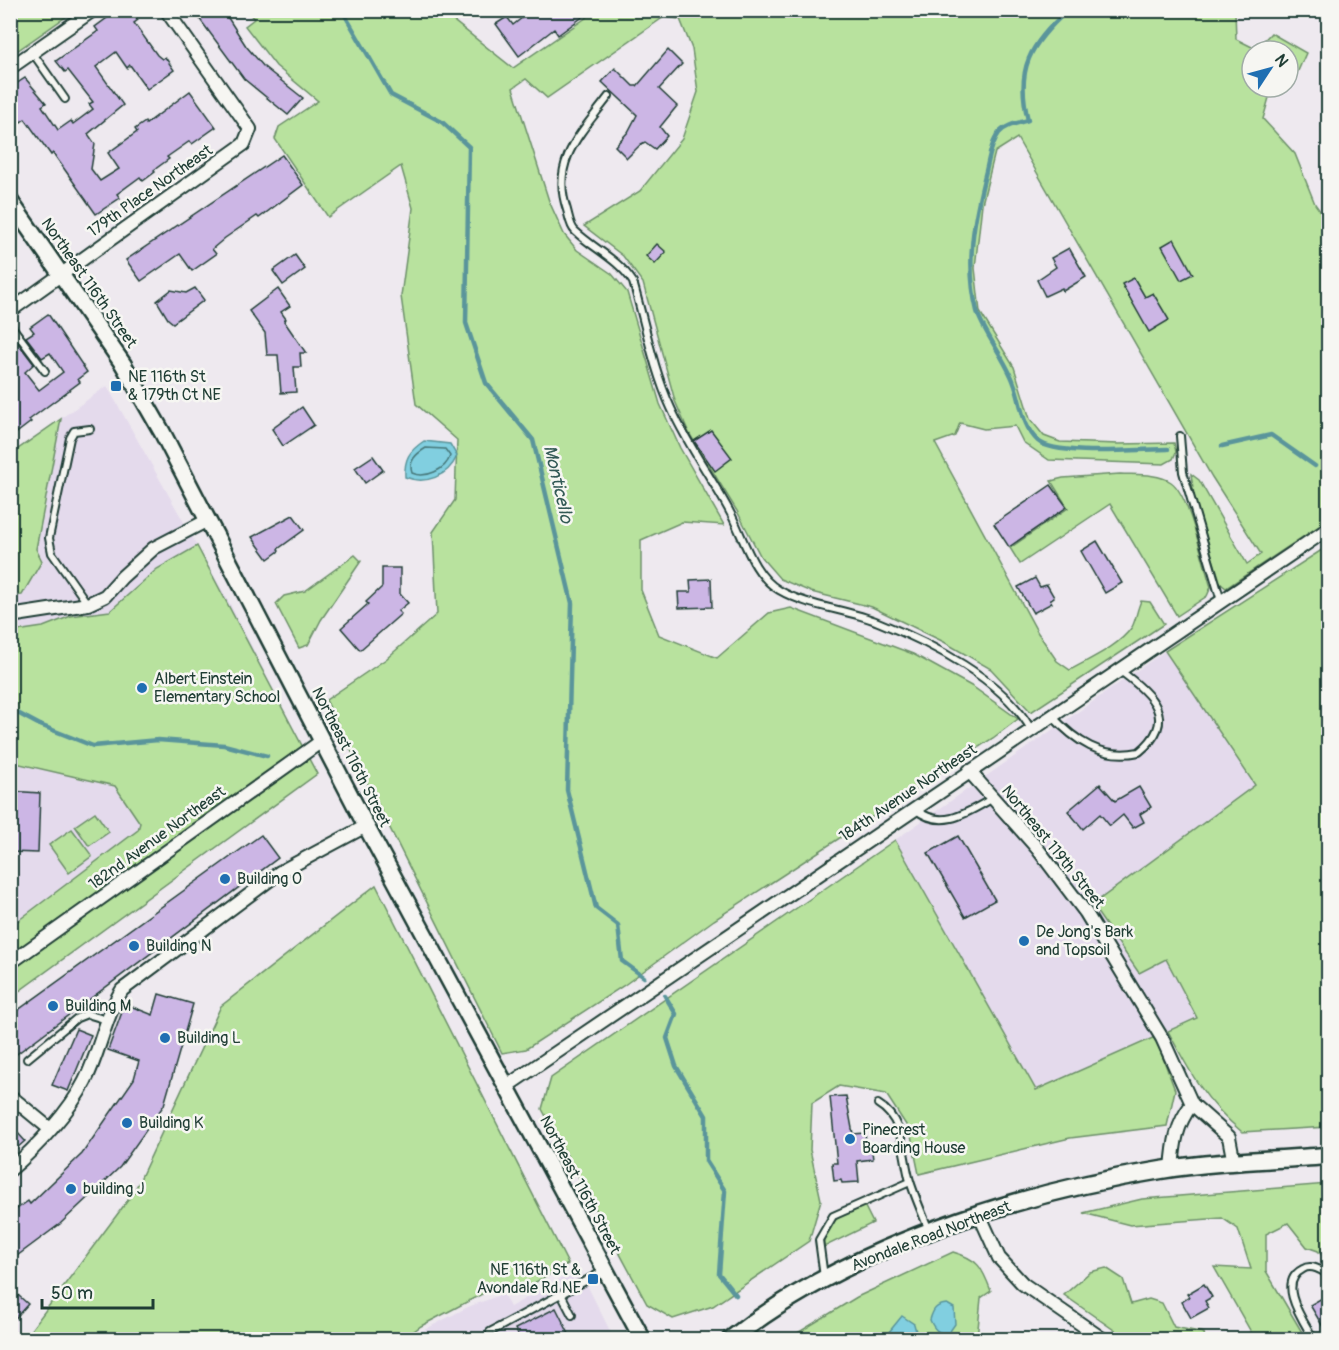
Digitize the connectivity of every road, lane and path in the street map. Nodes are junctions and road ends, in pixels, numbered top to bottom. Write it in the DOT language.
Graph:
graph roads {
  1 [pos="93,10"];
  2 [pos="166,10"];
  3 [pos="1325,10"];
  4 [pos="1329,15"];
  5 [pos="32,52"];
  6 [pos="10,68"];
  7 [pos="609,96"];
  8 [pos="65,99"];
  9 [pos="10,201"];
  10 [pos="62,274"];
  11 [pos="10,311"];
  12 [pos="10,324"];
  13 [pos="45,371"];
  14 [pos="90,429"];
  15 [pos="1180,436"];
  16 [pos="208,520"];
  17 [pos="1329,529"];
  18 [pos="1221,601"];
  19 [pos="88,604"];
  20 [pos="10,616"];
  21 [pos="1119,669"];
  22 [pos="1051,715"];
  23 [pos="1032,729"];
  24 [pos="323,740"];
  25 [pos="969,771"];
  26 [pos="993,798"];
  27 [pos="914,808"];
  28 [pos="366,826"];
  29 [pos="10,963"];
  30 [pos="107,1020"];
  31 [pos="27,1059"];
  32 [pos="507,1086"];
  33 [pos="10,1096"];
  34 [pos="878,1104"];
  35 [pos="1192,1104"];
  36 [pos="50,1129"];
  37 [pos="1329,1156"];
  38 [pos="1234,1163"];
  39 [pos="1172,1169"];
  40 [pos="10,1170"];
  41 [pos="910,1182"];
  42 [pos="980,1214"];
  43 [pos="930,1233"];
  44 [pos="605,1270"];
  45 [pos="1329,1275"];
  46 [pos="824,1278"];
  47 [pos="561,1294"];
  48 [pos="572,1315"];
  49 [pos="490,1332"];
  50 [pos="643,1340"];
  51 [pos="730,1340"];
  52 [pos="1104,1340"];
  53 [pos="1314,1340"];
  1 -- 5 [label="street"];
  2 -- 10 [label="street, 179th Place Northeast"];
  3 -- 4 [label="lane"];
  5 -- 6 [label="street"];
  5 -- 8 [label="lane"];
  7 -- 23 [label="lane"];
  9 -- 10 [label="street, Northeast 116th Street"];
  10 -- 11 [label="street, 179th Place Northeast"];
  10 -- 16 [label="street, Northeast 116th Street"];
  12 -- 13 [label="lane"];
  14 -- 19 [label="lane"];
  15 -- 18 [label="lane"];
  16 -- 19 [label="street"];
  16 -- 24 [label="street, Northeast 116th Street"];
  17 -- 18 [label="street, 184th Avenue Northeast"];
  18 -- 21 [label="street, 184th Avenue Northeast"];
  19 -- 20 [label="street"];
  21 -- 22 [label="street, 184th Avenue Northeast"];
  21 -- 22 [label="lane"];
  22 -- 23 [label="street, 184th Avenue Northeast"];
  23 -- 25 [label="street, 184th Avenue Northeast"];
  24 -- 28 [label="street, Northeast 116th Street"];
  24 -- 29 [label="street, 182nd Avenue Northeast"];
  25 -- 26 [label="street, Northeast 119th Street"];
  25 -- 27 [label="street, 184th Avenue Northeast"];
  26 -- 27 [label="lane"];
  26 -- 35 [label="street, Northeast 119th Street"];
  27 -- 32 [label="street, 184th Avenue Northeast"];
  28 -- 30 [label="street"];
  28 -- 32 [label="street, Northeast 116th Street"];
  30 -- 31 [label="lane"];
  30 -- 36 [label="street"];
  32 -- 44 [label="street, Northeast 116th Street"];
  33 -- 36 [label="street"];
  34 -- 41 [label="lane"];
  35 -- 38 [label="street, Northeast 119th Street"];
  35 -- 39 [label="street"];
  36 -- 40 [label="street"];
  37 -- 38 [label="main road, Avondale Road Northeast"];
  38 -- 39 [label="main road, Avondale Road Northeast"];
  39 -- 42 [label="main road, Avondale Road Northeast"];
  41 -- 43 [label="lane"];
  41 -- 46 [label="lane"];
  42 -- 43 [label="main road, Avondale Road Northeast"];
  42 -- 52 [label="street"];
  43 -- 46 [label="main road, Avondale Road Northeast"];
  44 -- 47 [label="lane"];
  44 -- 50 [label="street, Northeast 116th Street"];
  45 -- 53 [label="lane"];
  46 -- 51 [label="main road, Avondale Road Northeast"];
  47 -- 48 [label="lane"];
  47 -- 49 [label="lane"];
}
